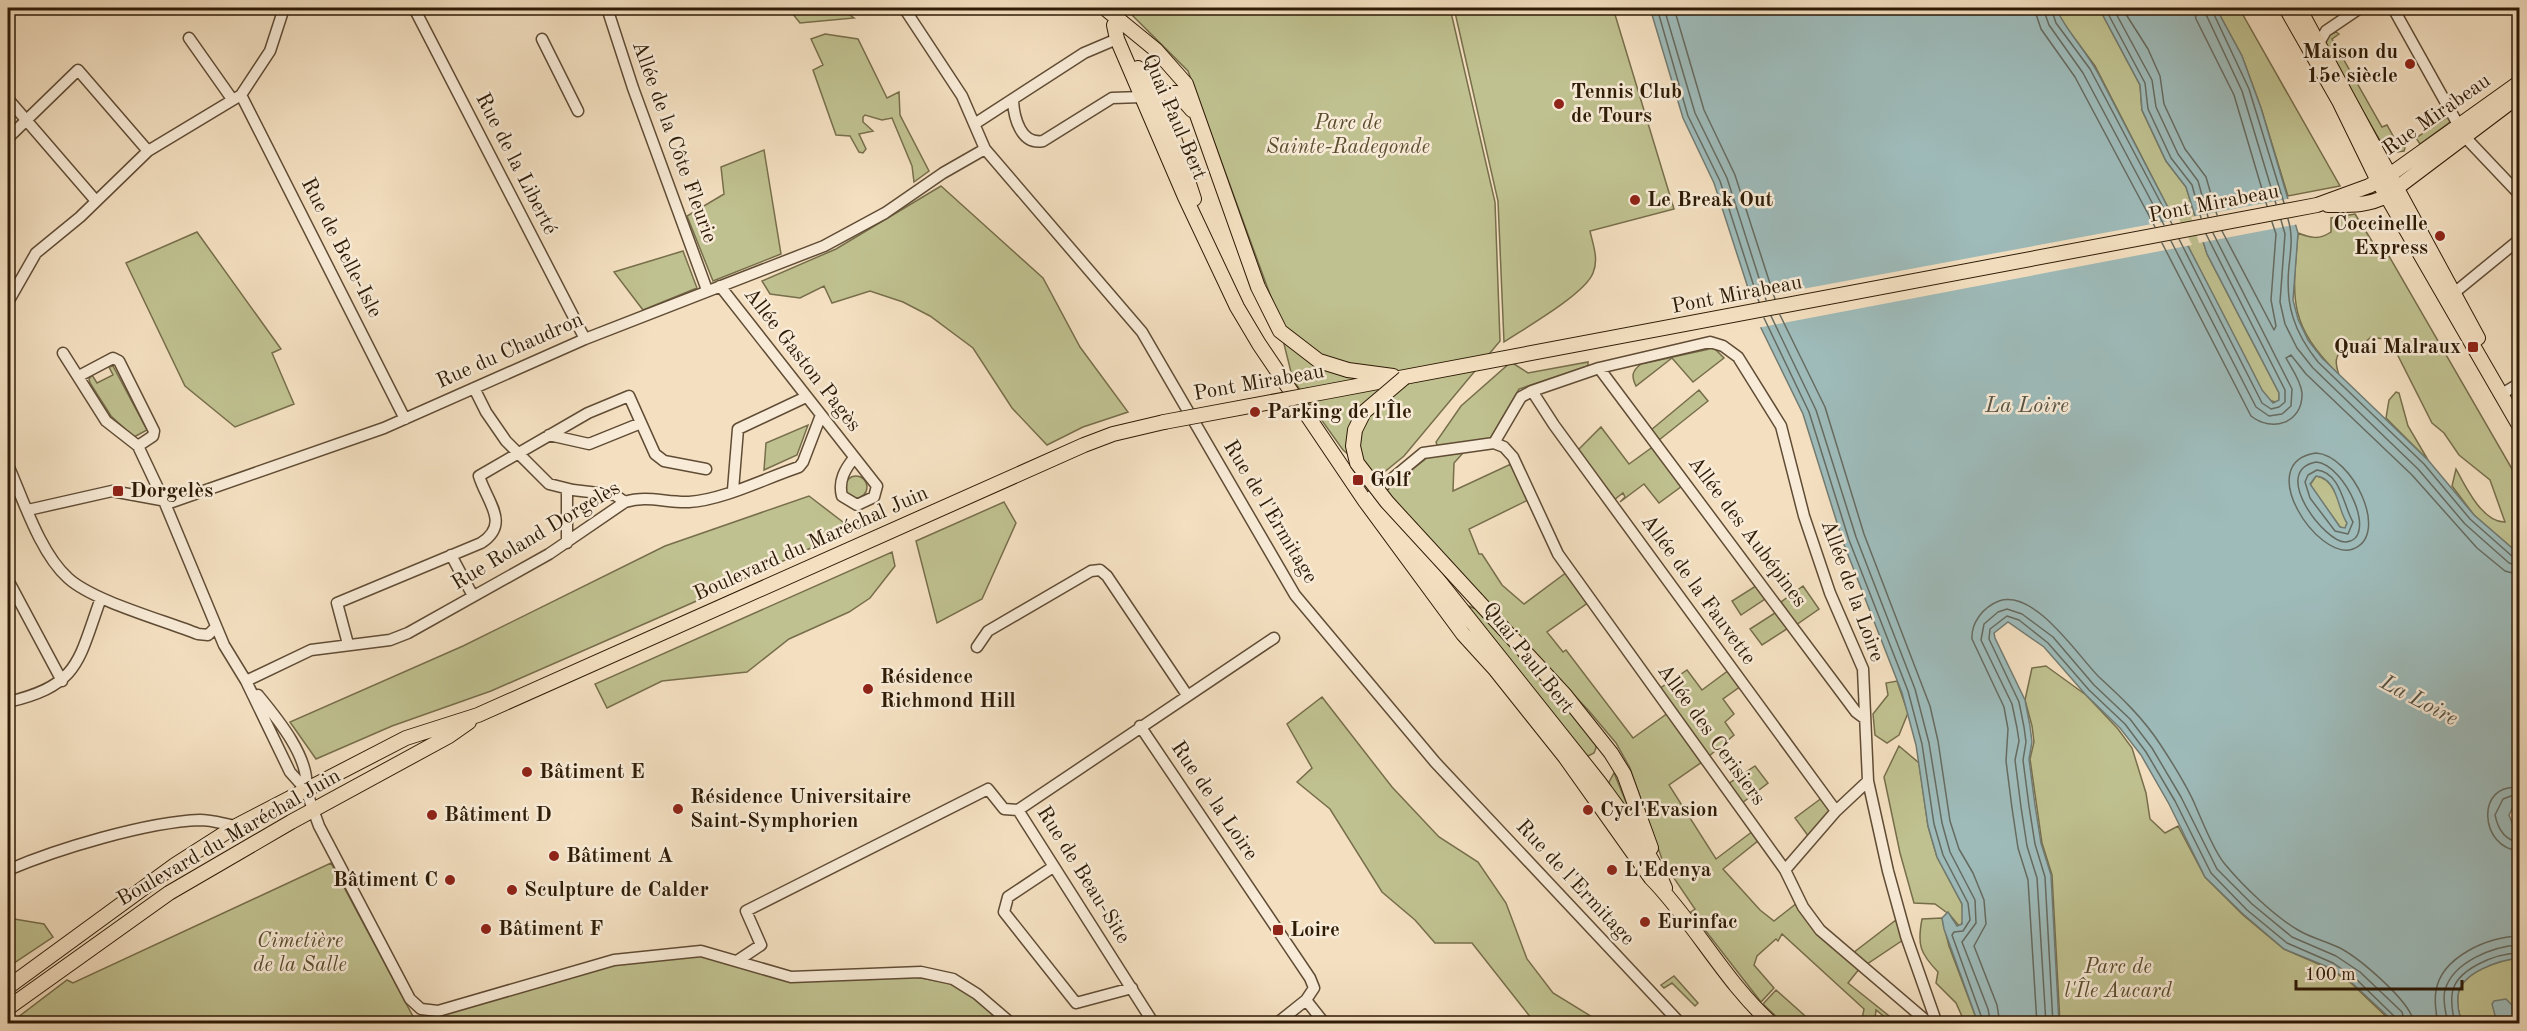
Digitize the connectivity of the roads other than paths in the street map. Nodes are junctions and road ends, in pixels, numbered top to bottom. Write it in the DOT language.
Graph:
graph roads {
  1 [pos="284,8"];
  2 [pos="414,8"];
  3 [pos="607,8"];
  4 [pos="904,8"];
  5 [pos="2286,8"];
  6 [pos="2299,8"];
  7 [pos="2360,8"];
  8 [pos="2393,8"];
  9 [pos="1107,9"];
  10 [pos="1115,32"];
  11 [pos="189,38"];
  12 [pos="542,39"];
  13 [pos="2319,43"];
  14 [pos="2520,82"];
  15 [pos="2520,95"];
  16 [pos="1148,96"];
  17 [pos="236,97"];
  18 [pos="8,99"];
  19 [pos="1013,101"];
  20 [pos="578,111"];
  21 [pos="25,119"];
  22 [pos="975,123"];
  23 [pos="2462,131"];
  24 [pos="8,138"];
  25 [pos="1209,147"];
  26 [pos="985,149"];
  27 [pos="148,151"];
  28 [pos="2378,181"];
  29 [pos="2520,195"];
  30 [pos="2386,196"];
  31 [pos="96,201"];
  32 [pos="2317,205"];
  33 [pos="2520,239"];
  34 [pos="720,286"];
  35 [pos="707,290"];
  36 [pos="2454,293"];
  37 [pos="8,303"];
  38 [pos="585,339"];
  39 [pos="63,353"];
  40 [pos="1599,368"];
  41 [pos="79,376"];
  42 [pos="1404,378"];
  43 [pos="474,388"];
  44 [pos="2510,389"];
  45 [pos="1532,391"];
  46 [pos="806,397"];
  47 [pos="2520,409"];
  48 [pos="821,415"];
  49 [pos="405,419"];
  50 [pos="1164,422"];
  51 [pos="641,423"];
  52 [pos="2520,426"];
  53 [pos="549,435"];
  54 [pos="1494,443"];
  55 [pos="138,446"];
  56 [pos="517,452"];
  57 [pos="854,458"];
  58 [pos="8,465"];
  59 [pos="706,470"];
  60 [pos="567,489"];
  61 [pos="733,490"];
  62 [pos="1368,499"];
  63 [pos="164,501"];
  64 [pos="625,502"];
  65 [pos="28,510"];
  66 [pos="567,543"];
  67 [pos="451,555"];
  68 [pos="8,580"];
  69 [pos="473,596"];
  70 [pos="101,598"];
  71 [pos="216,627"];
  72 [pos="198,634"];
  73 [pos="1274,638"];
  74 [pos="348,644"];
  75 [pos="977,647"];
  76 [pos="231,658"];
  77 [pos="62,681"];
  78 [pos="246,681"];
  79 [pos="1187,695"];
  80 [pos="8,702"];
  81 [pos="478,715"];
  82 [pos="1864,718"];
  83 [pos="1140,726"];
  84 [pos="1611,753"];
  85 [pos="1565,756"];
  86 [pos="1592,772"];
  87 [pos="1868,780"];
  88 [pos="306,790"];
  89 [pos="1018,810"];
  90 [pos="312,811"];
  91 [pos="1836,811"];
  92 [pos="236,826"];
  93 [pos="1053,867"];
  94 [pos="8,868"];
  95 [pos="1785,870"];
  96 [pos="1659,871"];
  97 [pos="1668,895"];
  98 [pos="736,961"];
  99 [pos="8,987"];
  100 [pos="1132,988"];
  101 [pos="1306,1000"];
  102 [pos="8,1008"];
  103 [pos="1012,1023"];
  104 [pos="1154,1023"];
  105 [pos="1276,1023"];
  106 [pos="1325,1023"];
  107 [pos="1681,1023"];
  108 [pos="1772,1023"];
  109 [pos="1930,1023"];
  110 [pos="1937,1023"];
  1 -- 17 [label="street"];
  2 -- 38 [label="street, Rue de la Liberté"];
  3 -- 35 [label="street, Allée de la Côte Fleurie"];
  4 -- 22 [label="street, Rue de l'Ermitage"];
  5 -- 28 [label="main road"];
  6 -- 13 [label="main road"];
  7 -- 13 [label="street"];
  8 -- 23 [label="street"];
  9 -- 10 [label="main road, Quai Paul Bert"];
  9 -- 25 [label="main road"];
  10 -- 16 [label="main road, Quai Paul Bert"];
  10 -- 19 [label="street"];
  11 -- 17 [label="street, Rue de Belle-Isle"];
  12 -- 20 [label="street"];
  13 -- 28 [label="main road"];
  14 -- 23 [label="main road, Rue Mirabeau"];
  15 -- 23 [label="main road, Rue Mirabeau"];
  16 -- 19 [label="street"];
  16 -- 25 [label="main road"];
  16 -- 62 [label="main road, Quai Paul Bert"];
  17 -- 27 [label="street"];
  17 -- 49 [label="street, Rue de Belle-Isle"];
  18 -- 21 [label="street"];
  19 -- 22 [label="street"];
  21 -- 24 [label="street"];
  21 -- 27 [label="street"];
  21 -- 31 [label="street"];
  22 -- 26 [label="street, Rue de l'Ermitage"];
  23 -- 28 [label="main road, Rue Mirabeau"];
  23 -- 29 [label="street"];
  23 -- 30 [label="main road, Rue Mirabeau"];
  25 -- 42 [label="main road"];
  26 -- 34 [label="street, Rue du Chaudron"];
  26 -- 107 [label="street, Rue de l'Ermitage"];
  27 -- 31 [label="street"];
  28 -- 30 [label="main road"];
  28 -- 32 [label="main road, Pont Mirabeau"];
  30 -- 32 [label="main road, Pont Mirabeau"];
  30 -- 36 [label="main road"];
  30 -- 44 [label="main road"];
  31 -- 37 [label="street"];
  32 -- 42 [label="main road, Pont Mirabeau"];
  33 -- 36 [label="street"];
  34 -- 35 [label="street, Rue du Chaudron"];
  34 -- 46 [label="street, Allée Gaston Pagès"];
  35 -- 38 [label="street, Rue du Chaudron"];
  36 -- 44 [label="main road"];
  38 -- 43 [label="street, Rue du Chaudron"];
  39 -- 41 [label="street"];
  40 -- 45 [label="street"];
  40 -- 82 [label="street, Allée des Aubépines"];
  40 -- 82 [label="street, Allée de la Loire"];
  41 -- 55 [label="street"];
  41 -- 55 [label="street"];
  42 -- 50 [label="main road, Pont Mirabeau, bridge"];
  42 -- 84 [label="main road, bridge"];
  43 -- 49 [label="street, Rue du Chaudron"];
  43 -- 56 [label="street"];
  44 -- 47 [label="main road"];
  44 -- 52 [label="main road"];
  45 -- 54 [label="street"];
  45 -- 91 [label="street, Allée de la Fauvette"];
  46 -- 48 [label="street, Allée Gaston Pagès"];
  46 -- 61 [label="street"];
  48 -- 57 [label="street, Allée Gaston Pagès"];
  48 -- 61 [label="street, Rue Roland Dorgelès"];
  49 -- 63 [label="street, Rue du Chaudron"];
  50 -- 81 [label="main road, Boulevard du Maréchal Juin"];
  51 -- 53 [label="street"];
  51 -- 53 [label="street"];
  51 -- 59 [label="street"];
  53 -- 56 [label="street"];
  54 -- 62 [label="street"];
  54 -- 95 [label="street, Allée des Cerisiers"];
  55 -- 63 [label="street"];
  56 -- 60 [label="street"];
  56 -- 67 [label="street"];
  58 -- 65 [label="street"];
  60 -- 64 [label="street"];
  60 -- 66 [label="street"];
  61 -- 64 [label="street, Rue Roland Dorgelès"];
  62 -- 85 [label="main road, Quai Paul Bert"];
  62 -- 86 [label="main road, Quai Paul Bert"];
  63 -- 65 [label="street, Rue du Chaudron"];
  63 -- 71 [label="street"];
  64 -- 66 [label="street, Rue Roland Dorgelès"];
  65 -- 70 [label="street"];
  66 -- 69 [label="street, Rue Roland Dorgelès"];
  67 -- 69 [label="street"];
  67 -- 74 [label="street"];
  68 -- 77 [label="street"];
  69 -- 74 [label="street, Rue Roland Dorgelès"];
  70 -- 72 [label="street"];
  70 -- 77 [label="street"];
  71 -- 72 [label="street"];
  71 -- 76 [label="street"];
  72 -- 76 [label="street"];
  73 -- 79 [label="street"];
  74 -- 78 [label="street, Rue Roland Dorgelès"];
  75 -- 79 [label="street"];
  76 -- 78 [label="street"];
  77 -- 80 [label="street"];
  78 -- 88 [label="street"];
  79 -- 83 [label="street"];
  81 -- 88 [label="main road, Boulevard du Maréchal Juin"];
  81 -- 90 [label="main road, Boulevard du Maréchal Juin"];
  82 -- 87 [label="street, Allée de la Loire"];
  83 -- 89 [label="street, Rue de Beau-Site"];
  83 -- 101 [label="street, Rue de la Loire"];
  84 -- 86 [label="main road"];
  84 -- 96 [label="main road"];
  85 -- 86 [label="main road"];
  85 -- 97 [label="main road, Quai Paul Bert"];
  86 -- 96 [label="main road, Quai Paul Bert"];
  87 -- 91 [label="street"];
  87 -- 110 [label="street, Allée de la Loire"];
  88 -- 90 [label="street"];
  88 -- 92 [label="main road, Boulevard du Maréchal Juin"];
  89 -- 93 [label="street, Rue de Beau-Site"];
  89 -- 98 [label="street"];
  90 -- 98 [label="street"];
  90 -- 102 [label="main road, Boulevard du Maréchal Juin"];
  91 -- 95 [label="street"];
  92 -- 94 [label="street"];
  92 -- 99 [label="main road, Boulevard du Maréchal Juin"];
  93 -- 100 [label="street, Rue de Beau-Site"];
  93 -- 100 [label="street"];
  95 -- 109 [label="street, Allée des Cerisiers"];
  96 -- 97 [label="main road, Quai Paul Bert"];
  97 -- 108 [label="main road, Quai Paul Bert"];
  98 -- 103 [label="street"];
  100 -- 104 [label="street, Rue de Beau-Site"];
  101 -- 105 [label="street"];
  101 -- 106 [label="street"];
}
